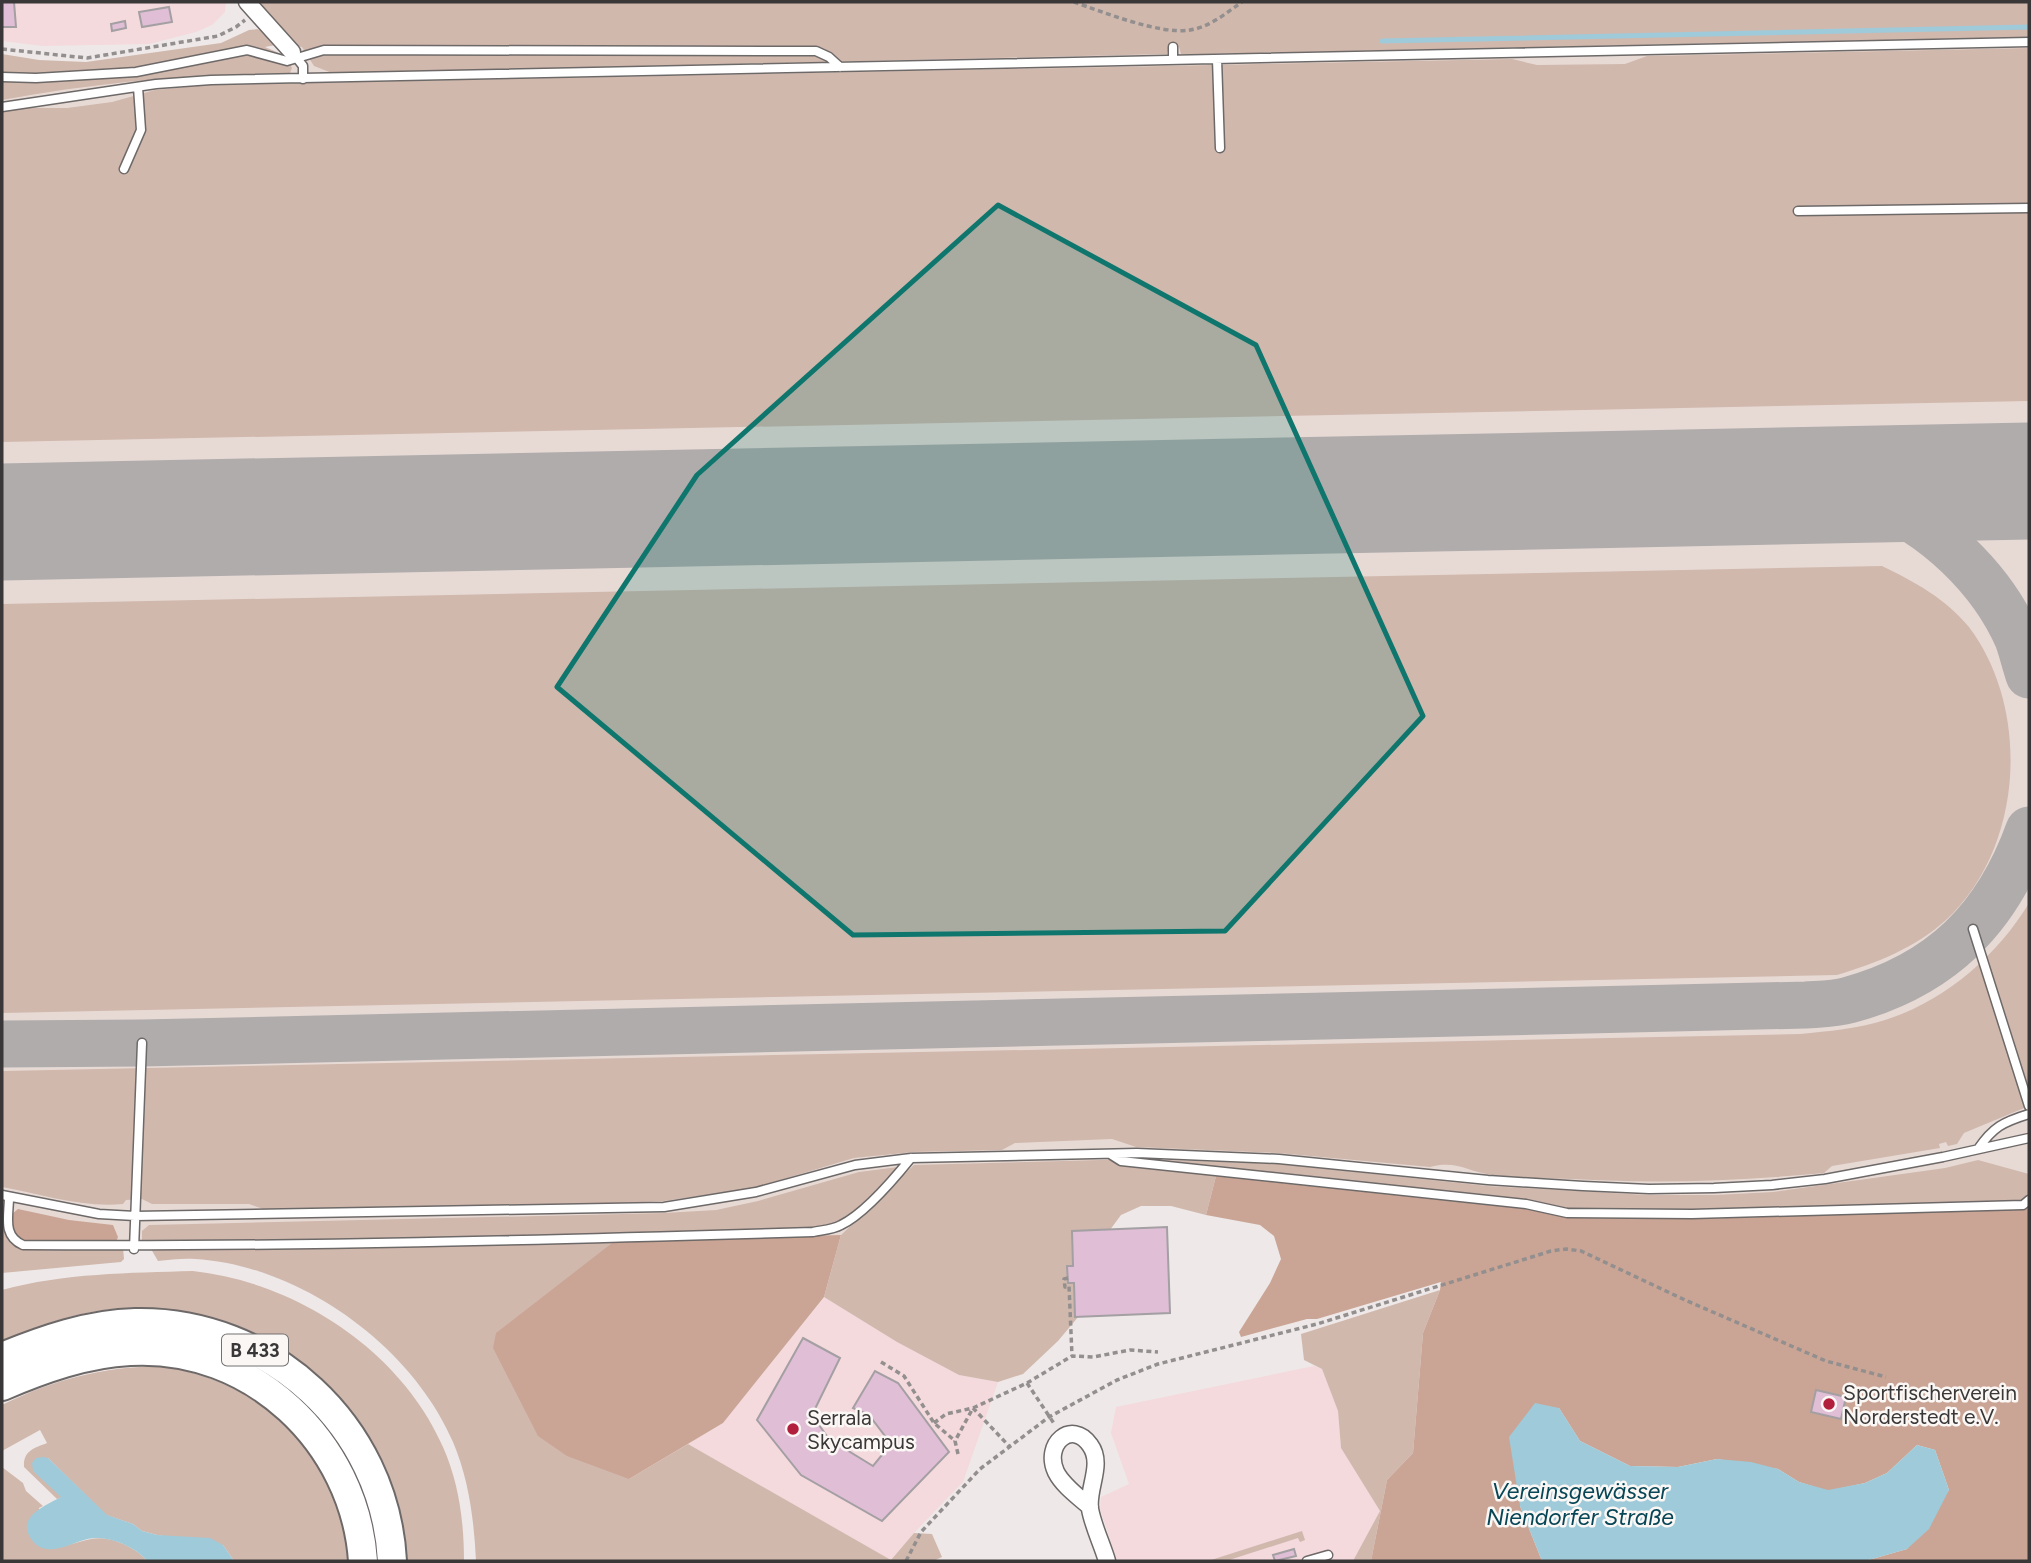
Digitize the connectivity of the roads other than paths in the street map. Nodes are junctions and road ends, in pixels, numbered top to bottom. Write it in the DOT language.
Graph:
graph roads {
  1 [pos="251,6"];
  2 [pos="2029,42"];
  3 [pos="1173,47"];
  4 [pos="295,56"];
  5 [pos="1217,59"];
  6 [pos="1173,60"];
  7 [pos="840,67"];
  8 [pos="2,77"];
  9 [pos="303,79"];
  10 [pos="138,87"];
  11 [pos="2,107"];
  12 [pos="1220,148"];
  13 [pos="124,169"];
  14 [pos="2029,208"];
  15 [pos="1798,211"];
  16 [pos="1973,929"];
  17 [pos="142,1043"];
  18 [pos="2029,1106"];
  19 [pos="2029,1114"];
  20 [pos="2029,1138"];
  21 [pos="1978,1149"];
  22 [pos="1110,1154"];
  23 [pos="911,1158"];
  24 [pos="5,1196"];
  25 [pos="2029,1200"];
  26 [pos="135,1216"];
  27 [pos="134,1247"];
  28 [pos="2,1357"];
  29 [pos="2,1386"];
  30 [pos="1090,1507"];
  31 [pos="1328,1555"];
  32 [pos="363,1561"];
  33 [pos="391,1561"];
  34 [pos="1107,1561"];
  35 [pos="1307,1561"];
  1 -- 4 [label="street"];
  2 -- 5 [label="lane"];
  3 -- 6 [label="lane"];
  4 -- 7 [label="lane"];
  4 -- 8 [label="lane"];
  4 -- 9 [label="lane"];
  5 -- 6 [label="lane"];
  5 -- 12 [label="lane"];
  6 -- 7 [label="lane"];
  7 -- 9 [label="lane"];
  9 -- 10 [label="lane"];
  10 -- 11 [label="lane"];
  10 -- 13 [label="lane"];
  14 -- 15 [label="lane"];
  16 -- 18 [label="lane"];
  17 -- 26 [label="lane"];
  19 -- 21 [label="lane"];
  20 -- 21 [label="lane"];
  21 -- 22 [label="lane"];
  22 -- 23 [label="lane"];
  22 -- 25 [label="lane"];
  23 -- 26 [label="lane"];
  23 -- 27 [label="lane"];
  24 -- 26 [label="lane"];
  24 -- 27 [label="lane"];
  26 -- 27 [label="lane"];
  28 -- 33 [label="highway, B 433"];
  29 -- 32 [label="highway, B 433"];
  30 -- 34 [label="street"];
  31 -- 35 [label="lane"];
}
